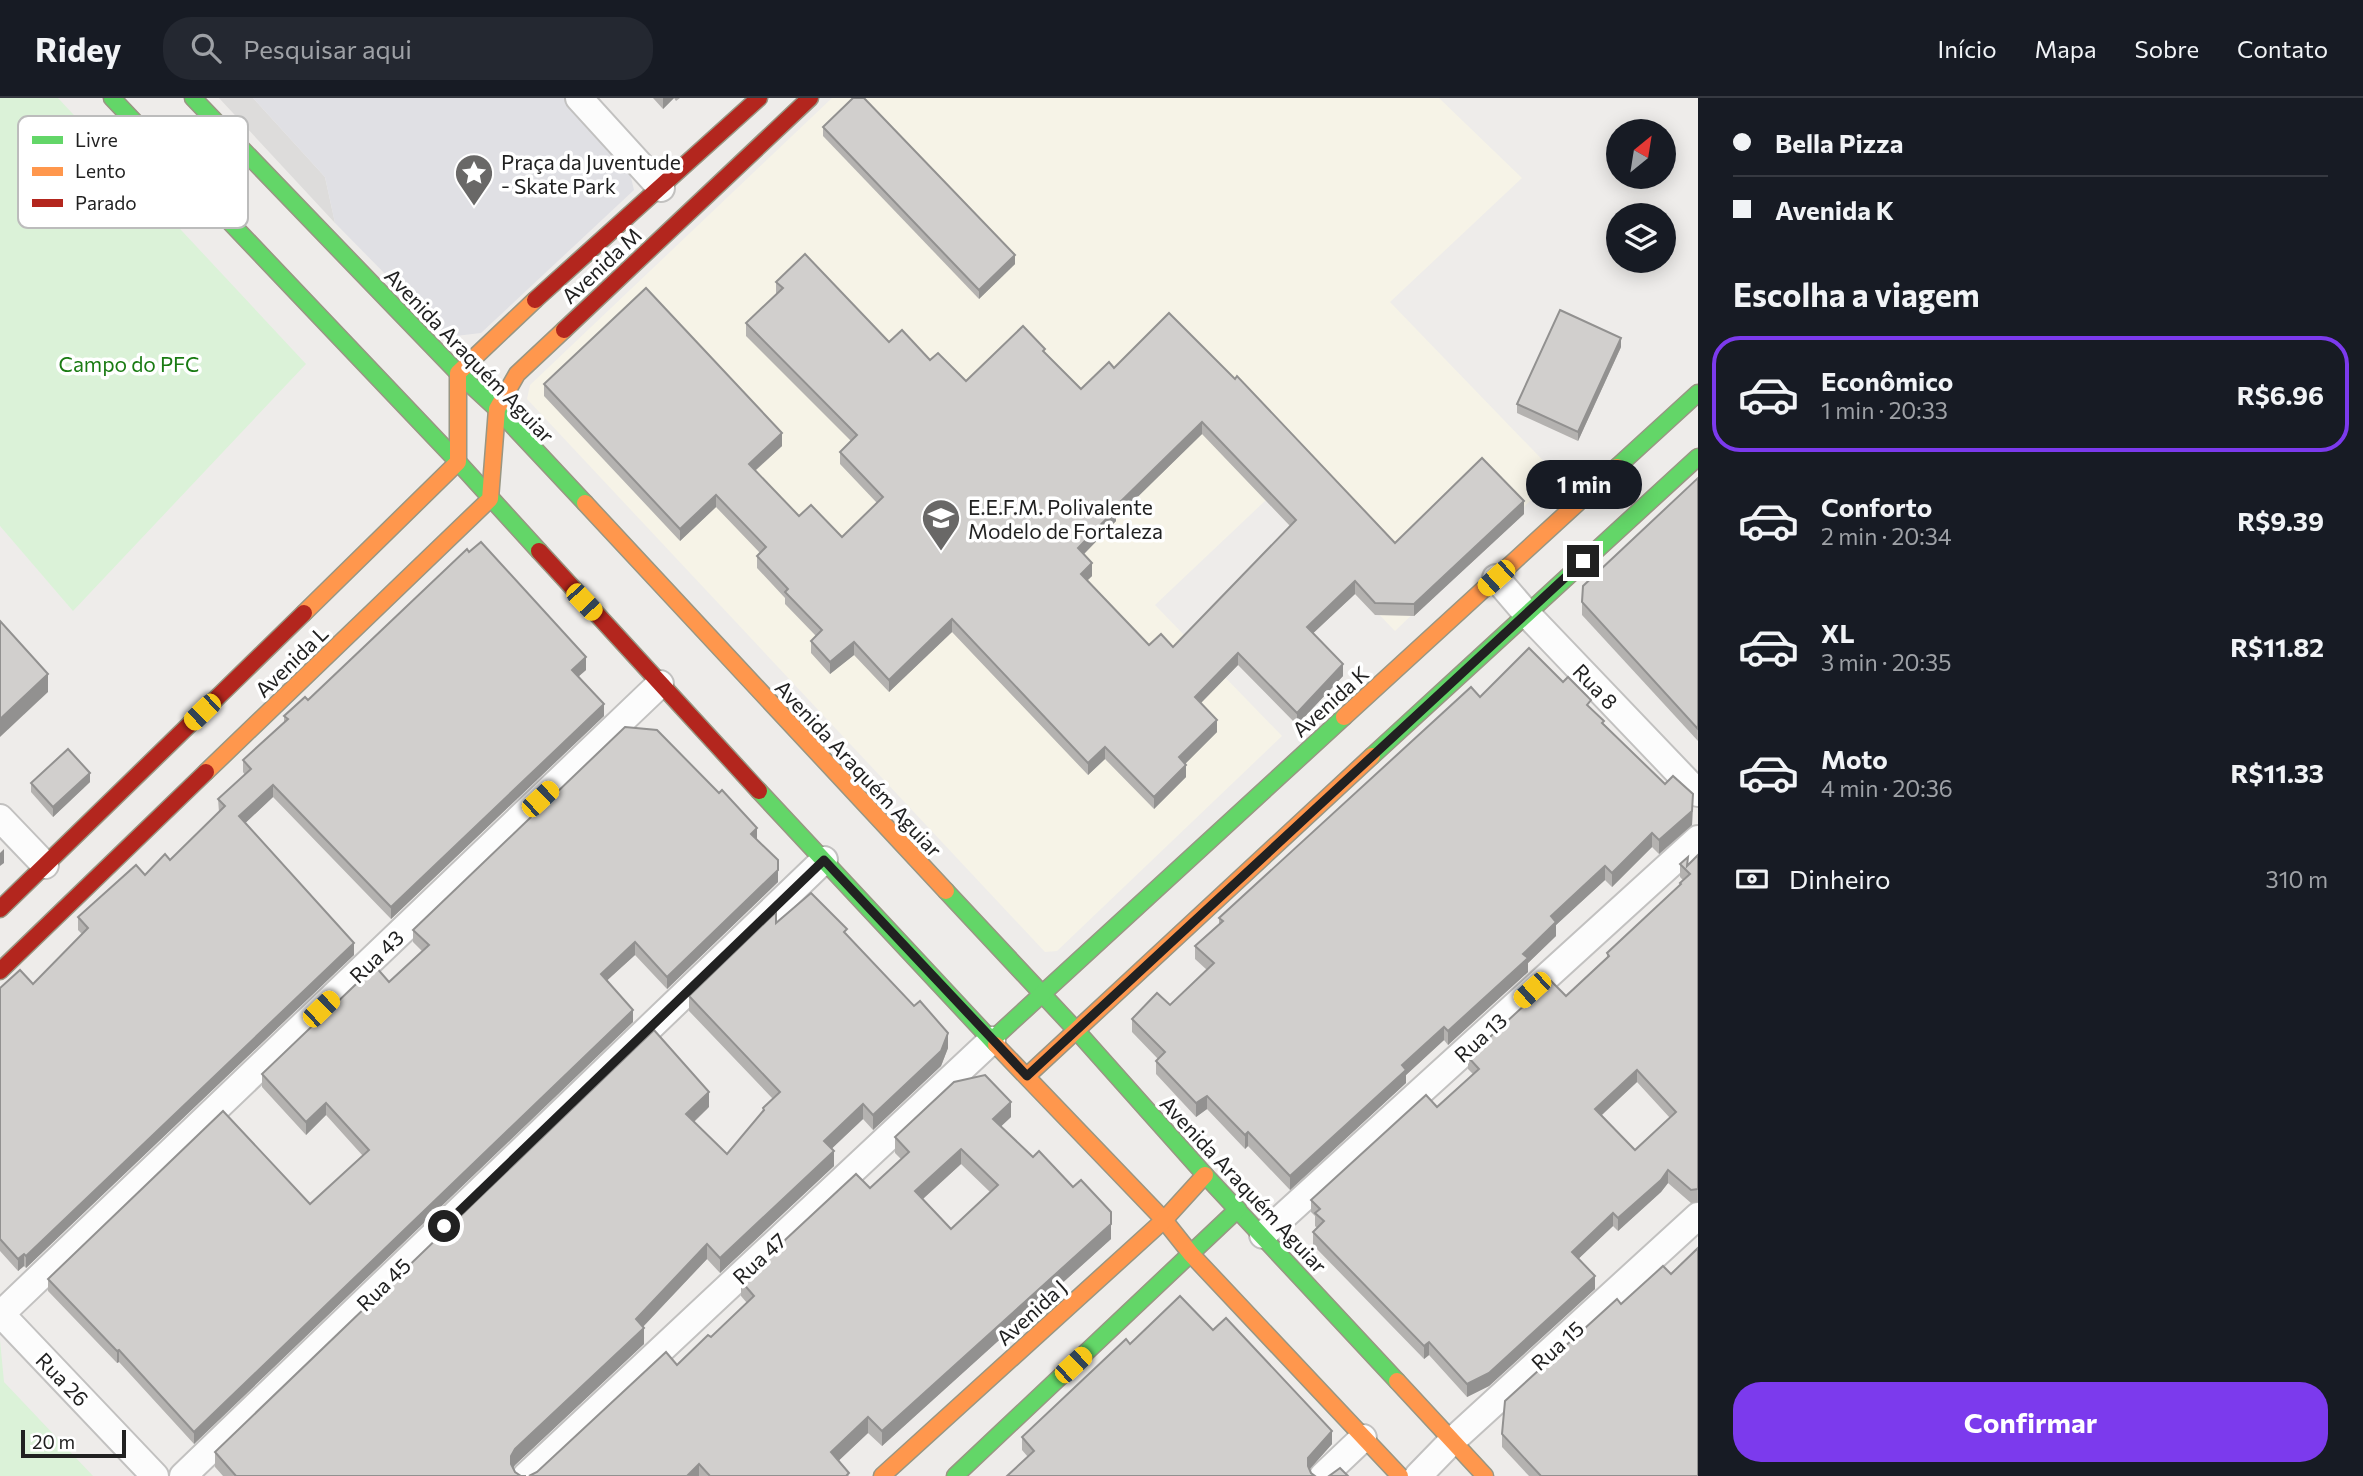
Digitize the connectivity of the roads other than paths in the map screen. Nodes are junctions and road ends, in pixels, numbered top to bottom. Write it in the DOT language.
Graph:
graph roads {
  1 [pos="112,98"];
  2 [pos="193,98"];
  3 [pos="579,98"];
  4 [pos="760,98"];
  5 [pos="810,98"];
  6 [pos="130,116"];
  7 [pos="208,116"];
  8 [pos="248,165"];
  9 [pos="660,188"];
  10 [pos="242,228"];
  11 [pos="458,373"];
  12 [pos="1698,393"];
  13 [pos="497,409"];
  14 [pos="1698,457"];
  15 [pos="458,462"];
  16 [pos="490,499"];
  17 [pos="1496,578"];
  18 [pos="1525,613"];
  19 [pos="660,684"];
  20 [pos="1698,793"];
  21 [pos="0,818"];
  22 [pos="1698,839"];
  23 [pos="824,860"];
  24 [pos="45,865"];
  25 [pos="0,909"];
  26 [pos="0,971"];
  27 [pos="1041,994"];
  28 [pos="1075,1029"];
  29 [pos="992,1040"];
  30 [pos="1027,1076"];
  31 [pos="1205,1175"];
  32 [pos="1238,1209"];
  33 [pos="1698,1216"];
  34 [pos="1164,1220"];
  35 [pos="1263,1235"];
  36 [pos="1191,1254"];
  37 [pos="0,1314"];
  38 [pos="1363,1438"];
  39 [pos="1452,1441"];
  40 [pos="156,1476"];
  41 [pos="183,1476"];
  42 [pos="526,1476"];
  43 [pos="882,1476"];
  44 [pos="956,1476"];
  45 [pos="1323,1476"];
  46 [pos="1400,1476"];
  47 [pos="1418,1476"];
  48 [pos="1485,1476"];
  1 -- 6 [label="street"];
  2 -- 7 [label="street, Avenida Araquém Aguiar"];
  3 -- 9 [label="street"];
  4 -- 9 [label="street, Avenida M"];
  5 -- 13 [label="street, Avenida M"];
  8 -- 11 [label="street, Avenida Araquém Aguiar"];
  9 -- 11 [label="street, Avenida M"];
  10 -- 15 [label="street"];
  11 -- 13 [label="street, Avenida Araquém Aguiar"];
  11 -- 15 [label="street"];
  12 -- 17 [label="street, Avenida K"];
  13 -- 16 [label="street, Avenida M"];
  13 -- 27 [label="street, Avenida Araquém Aguiar"];
  14 -- 18 [label="street"];
  15 -- 16 [label="street"];
  15 -- 24 [label="street, Avenida L"];
  16 -- 19 [label="street"];
  16 -- 26 [label="street, Avenida L"];
  17 -- 18 [label="street, Rua 8"];
  17 -- 27 [label="street, Avenida K"];
  18 -- 20 [label="street, Rua 8"];
  18 -- 28 [label="street"];
  19 -- 23 [label="street"];
  19 -- 37 [label="street, Rua 43"];
  21 -- 24 [label="street"];
  22 -- 35 [label="street, Rua 13"];
  23 -- 29 [label="street"];
  23 -- 41 [label="street, Rua 45"];
  24 -- 25 [label="street, Avenida L"];
  27 -- 28 [label="street, Avenida Araquém Aguiar"];
  27 -- 29 [label="street, Avenida K"];
  28 -- 30 [label="street"];
  28 -- 31 [label="street, Avenida Araquém Aguiar"];
  29 -- 30 [label="street"];
  29 -- 42 [label="street, Rua 47"];
  30 -- 34 [label="street"];
  31 -- 32 [label="street, Avenida Araquém Aguiar"];
  31 -- 34 [label="street, Avenida J"];
  32 -- 35 [label="street, Avenida Araquém Aguiar"];
  32 -- 36 [label="street"];
  33 -- 39 [label="street, Rua 15"];
  34 -- 36 [label="street"];
  34 -- 43 [label="street, Avenida J"];
  35 -- 39 [label="street, Avenida Araquém Aguiar"];
  36 -- 38 [label="street"];
  36 -- 44 [label="street"];
  37 -- 40 [label="street, Rua 26"];
  38 -- 45 [label="street"];
  38 -- 46 [label="street"];
  39 -- 47 [label="street, Rua 15"];
  39 -- 48 [label="street, Avenida Araquém Aguiar"];
}
